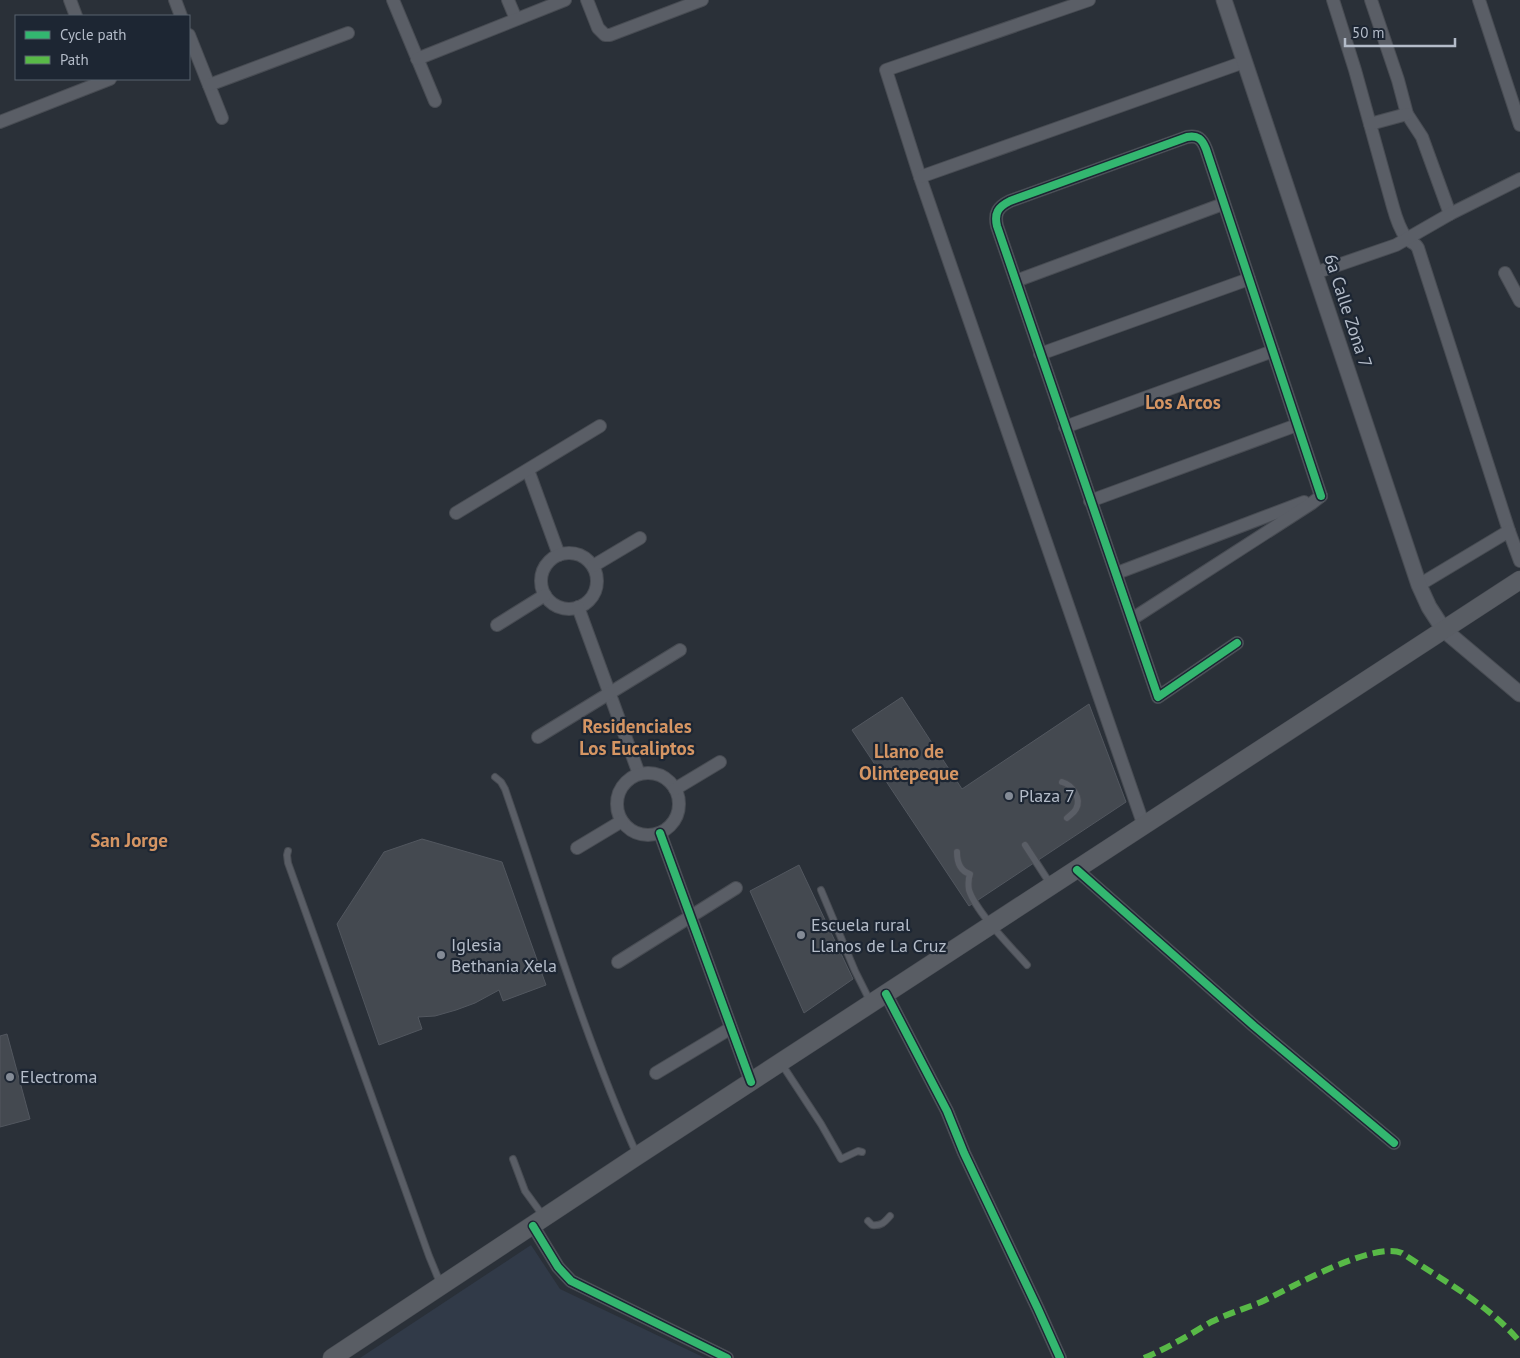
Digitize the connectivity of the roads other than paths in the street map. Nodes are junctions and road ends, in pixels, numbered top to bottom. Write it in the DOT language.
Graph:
graph roads {
  1 [pos="70,0"];
  2 [pos="175,0"];
  3 [pos="393,0"];
  4 [pos="508,0"];
  5 [pos="565,0"];
  6 [pos="587,0"];
  7 [pos="702,0"];
  8 [pos="1089,0"];
  9 [pos="1224,0"];
  10 [pos="1333,0"];
  11 [pos="1371,0"];
  12 [pos="1479,0"];
  13 [pos="76,15"];
  14 [pos="181,15"];
  15 [pos="516,19"];
  16 [pos="348,33"];
  17 [pos="190,43"];
  18 [pos="417,58"];
  19 [pos="1244,62"];
  20 [pos="107,80"];
  21 [pos="209,85"];
  22 [pos="435,101"];
  23 [pos="1408,114"];
  24 [pos="222,118"];
  25 [pos="0,122"];
  26 [pos="1370,124"];
  27 [pos="1520,125"];
  28 [pos="920,177"];
  29 [pos="1520,179"];
  30 [pos="1224,204"];
  31 [pos="1450,214"];
  32 [pos="1407,239"];
  33 [pos="1315,273"];
  34 [pos="1505,273"];
  35 [pos="1249,279"];
  36 [pos="1016,281"];
  37 [pos="1520,301"];
  38 [pos="1273,351"];
  39 [pos="1040,354"];
  40 [pos="1297,425"];
  41 [pos="600,426"];
  42 [pos="1065,427"];
  43 [pos="528,470"];
  44 [pos="1321,496"];
  45 [pos="1090,500"];
  46 [pos="456,513"];
  47 [pos="1509,531"];
  48 [pos="640,538"];
  49 [pos="559,555"];
  50 [pos="1520,561"];
  51 [pos="593,566"];
  52 [pos="1117,573"];
  53 [pos="1520,580"];
  54 [pos="1419,585"];
  55 [pos="545,595"];
  56 [pos="578,607"];
  57 [pos="1132,619"];
  58 [pos="496,625"];
  59 [pos="1444,630"];
  60 [pos="1237,643"];
  61 [pos="680,650"];
  62 [pos="609,694"];
  63 [pos="1520,694"];
  64 [pos="538,738"];
  65 [pos="720,762"];
  66 [pos="639,774"];
  67 [pos="495,778"];
  68 [pos="1062,782"];
  69 [pos="675,789"];
  70 [pos="1067,818"];
  71 [pos="622,821"];
  72 [pos="1144,826"];
  73 [pos="660,833"];
  74 [pos="1026,845"];
  75 [pos="577,848"];
  76 [pos="288,851"];
  77 [pos="957,852"];
  78 [pos="1076,870"];
  79 [pos="1051,886"];
  80 [pos="736,888"];
  81 [pos="821,890"];
  82 [pos="690,917"];
  83 [pos="991,925"];
  84 [pos="618,962"];
  85 [pos="1027,965"];
  86 [pos="879,999"];
  87 [pos="732,1028"];
  88 [pos="781,1062"];
  89 [pos="656,1073"];
  90 [pos="751,1082"];
  91 [pos="1394,1143"];
  92 [pos="862,1152"];
  93 [pos="637,1156"];
  94 [pos="513,1159"];
  95 [pos="890,1216"];
  96 [pos="868,1221"];
  97 [pos="539,1222"];
  98 [pos="442,1286"];
  99 [pos="332,1358"];
  100 [pos="727,1358"];
  101 [pos="1060,1358"];
  1 -- 13 [label="street"];
  2 -- 14 [label="street"];
  3 -- 18 [label="street"];
  4 -- 15 [label="street"];
  5 -- 15 [label="street"];
  6 -- 7 [label="street"];
  8 -- 28 [label="street"];
  9 -- 19 [label="street, 6a Calle Zona 7"];
  10 -- 26 [label="street"];
  11 -- 23 [label="street"];
  12 -- 27 [label="street"];
  15 -- 18 [label="street"];
  16 -- 21 [label="street"];
  17 -- 21 [label="street"];
  18 -- 22 [label="street"];
  19 -- 28 [label="street"];
  19 -- 33 [label="street, 6a Calle Zona 7"];
  20 -- 25 [label="street"];
  21 -- 24 [label="street"];
  23 -- 26 [label="street"];
  23 -- 31 [label="street"];
  26 -- 32 [label="street"];
  28 -- 72 [label="street"];
  29 -- 31 [label="street"];
  30 -- 35 [label="street"];
  30 -- 36 [label="street"];
  30 -- 36 [label="street"];
  31 -- 32 [label="street"];
  32 -- 33 [label="street"];
  32 -- 47 [label="street"];
  33 -- 54 [label="street, 6a Calle Zona 7"];
  34 -- 37 [label="street"];
  35 -- 38 [label="street"];
  35 -- 39 [label="street"];
  36 -- 39 [label="street"];
  38 -- 40 [label="street"];
  38 -- 42 [label="street"];
  39 -- 42 [label="street"];
  40 -- 44 [label="street"];
  40 -- 45 [label="street"];
  41 -- 43 [label="street"];
  42 -- 45 [label="street"];
  43 -- 46 [label="street"];
  43 -- 49 [label="street"];
  44 -- 52 [label="street"];
  44 -- 57 [label="street"];
  45 -- 52 [label="street"];
  47 -- 50 [label="street"];
  47 -- 54 [label="street"];
  48 -- 51 [label="street"];
  49 -- 51 [label="street"];
  49 -- 55 [label="street"];
  51 -- 56 [label="street"];
  52 -- 57 [label="street"];
  53 -- 59 [label="main road"];
  54 -- 59 [label="street, 6a Calle Zona 7"];
  55 -- 56 [label="street"];
  55 -- 58 [label="street"];
  56 -- 62 [label="street"];
  57 -- 60 [label="street"];
  59 -- 63 [label="street, 6a Calle Zona 7"];
  59 -- 72 [label="main road"];
  61 -- 62 [label="street"];
  62 -- 64 [label="street"];
  62 -- 66 [label="street"];
  65 -- 69 [label="street"];
  66 -- 69 [label="street"];
  66 -- 71 [label="street"];
  67 -- 93 [label="lane"];
  68 -- 70 [label="lane"];
  69 -- 73 [label="street"];
  71 -- 73 [label="street"];
  71 -- 75 [label="street"];
  72 -- 78 [label="main road"];
  73 -- 82 [label="street"];
  74 -- 79 [label="lane"];
  76 -- 98 [label="lane"];
  77 -- 83 [label="lane"];
  78 -- 79 [label="main road"];
  78 -- 91 [label="street"];
  79 -- 83 [label="main road"];
  80 -- 82 [label="street"];
  81 -- 86 [label="lane"];
  82 -- 84 [label="street"];
  82 -- 87 [label="street"];
  83 -- 85 [label="lane"];
  83 -- 86 [label="main road"];
  86 -- 88 [label="main road"];
  86 -- 101 [label="street"];
  87 -- 89 [label="street"];
  87 -- 90 [label="street"];
  88 -- 90 [label="main road"];
  88 -- 92 [label="lane"];
  90 -- 93 [label="main road"];
  93 -- 97 [label="main road"];
  94 -- 97 [label="lane"];
  95 -- 96 [label="lane"];
  97 -- 98 [label="main road"];
  97 -- 100 [label="street"];
  98 -- 99 [label="main road"];
}
